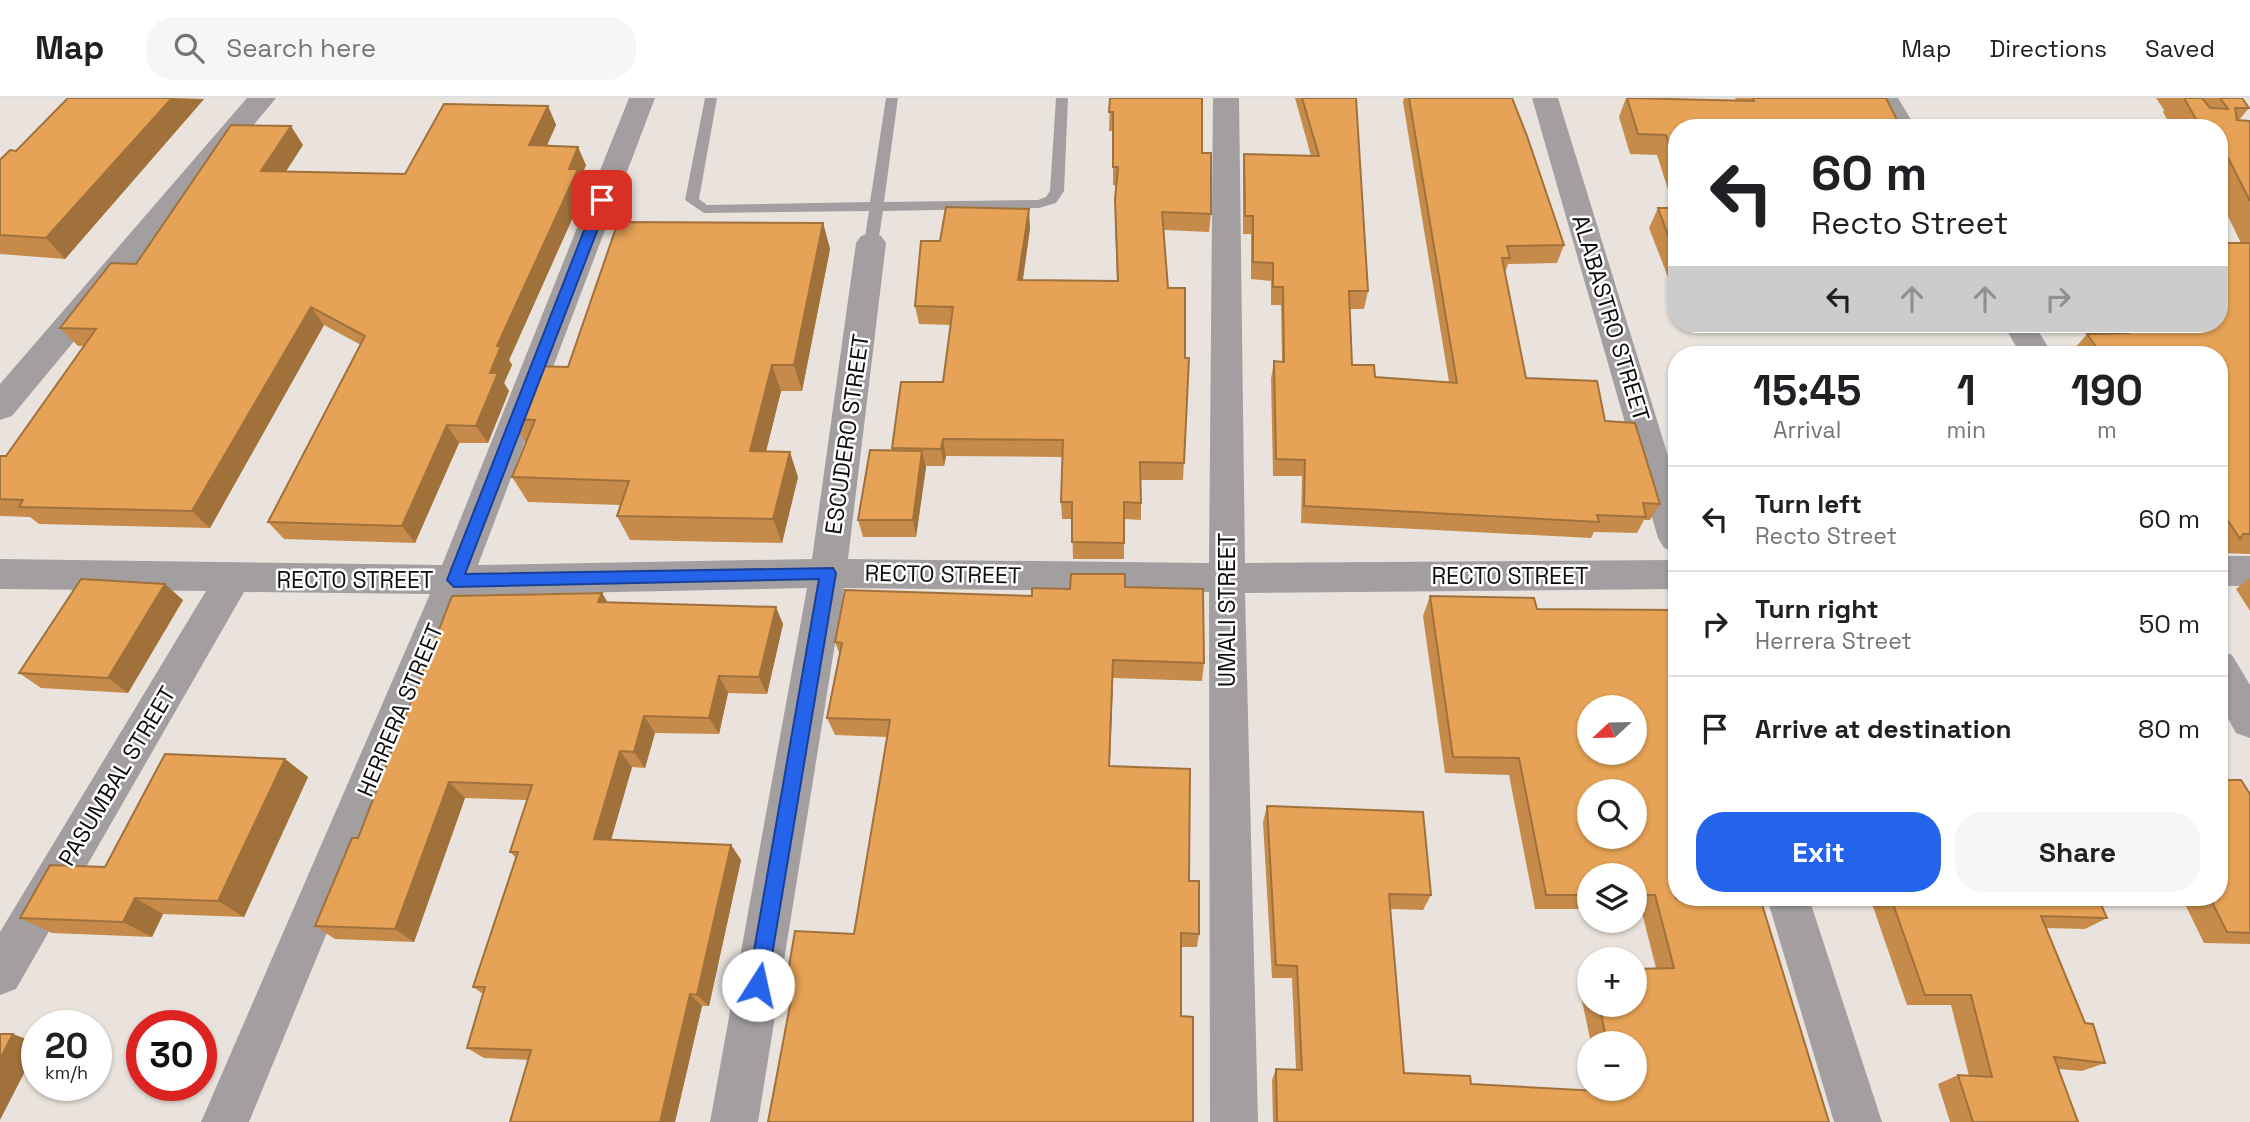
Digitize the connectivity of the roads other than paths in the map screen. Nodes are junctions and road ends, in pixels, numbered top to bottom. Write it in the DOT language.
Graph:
graph roads {
  1 [pos="262,98"];
  2 [pos="640,98"];
  3 [pos="647,98"];
  4 [pos="711,98"];
  5 [pos="892,98"];
  6 [pos="1062,98"];
  7 [pos="1226,98"];
  8 [pos="1545,98"];
  9 [pos="1885,98"];
  10 [pos="1898,119"];
  11 [pos="876,207"];
  12 [pos="871,243"];
  13 [pos="0,407"];
  14 [pos="1668,511"];
  15 [pos="2250,570"];
  16 [pos="2228,571"];
  17 [pos="828,573"];
  18 [pos="0,574"];
  19 [pos="1668,575"];
  20 [pos="1227,578"];
  21 [pos="233,579"];
  22 [pos="454,580"];
  23 [pos="2228,682"];
  24 [pos="2250,721"];
  25 [pos="1790,906"];
  26 [pos="0,974"];
  27 [pos="225,1122"];
  28 [pos="734,1122"];
  29 [pos="1234,1122"];
  30 [pos="1858,1122"];
  1 -- 13 [label="street"];
  2 -- 3 [label="street"];
  2 -- 22 [label="street, HERRERA STREET"];
  4 -- 11 [label="lane"];
  5 -- 11 [label="lane"];
  6 -- 11 [label="lane"];
  7 -- 20 [label="street, UMALI STREET"];
  8 -- 14 [label="street, ALABASTRO STREET"];
  9 -- 10 [label="street"];
  11 -- 12 [label="lane"];
  12 -- 17 [label="street, ESCUDERO STREET"];
  15 -- 16 [label="street"];
  17 -- 20 [label="street, RECTO STREET"];
  17 -- 22 [label="street, RECTO STREET"];
  17 -- 28 [label="street, ESCUDERO STREET"];
  18 -- 21 [label="street, RECTO STREET"];
  19 -- 20 [label="street, RECTO STREET"];
  20 -- 29 [label="street, UMALI STREET"];
  21 -- 22 [label="street, RECTO STREET"];
  21 -- 26 [label="street, PASUMBAL STREET"];
  22 -- 27 [label="street, HERRERA STREET"];
  23 -- 24 [label="street"];
  25 -- 30 [label="street"];
}
